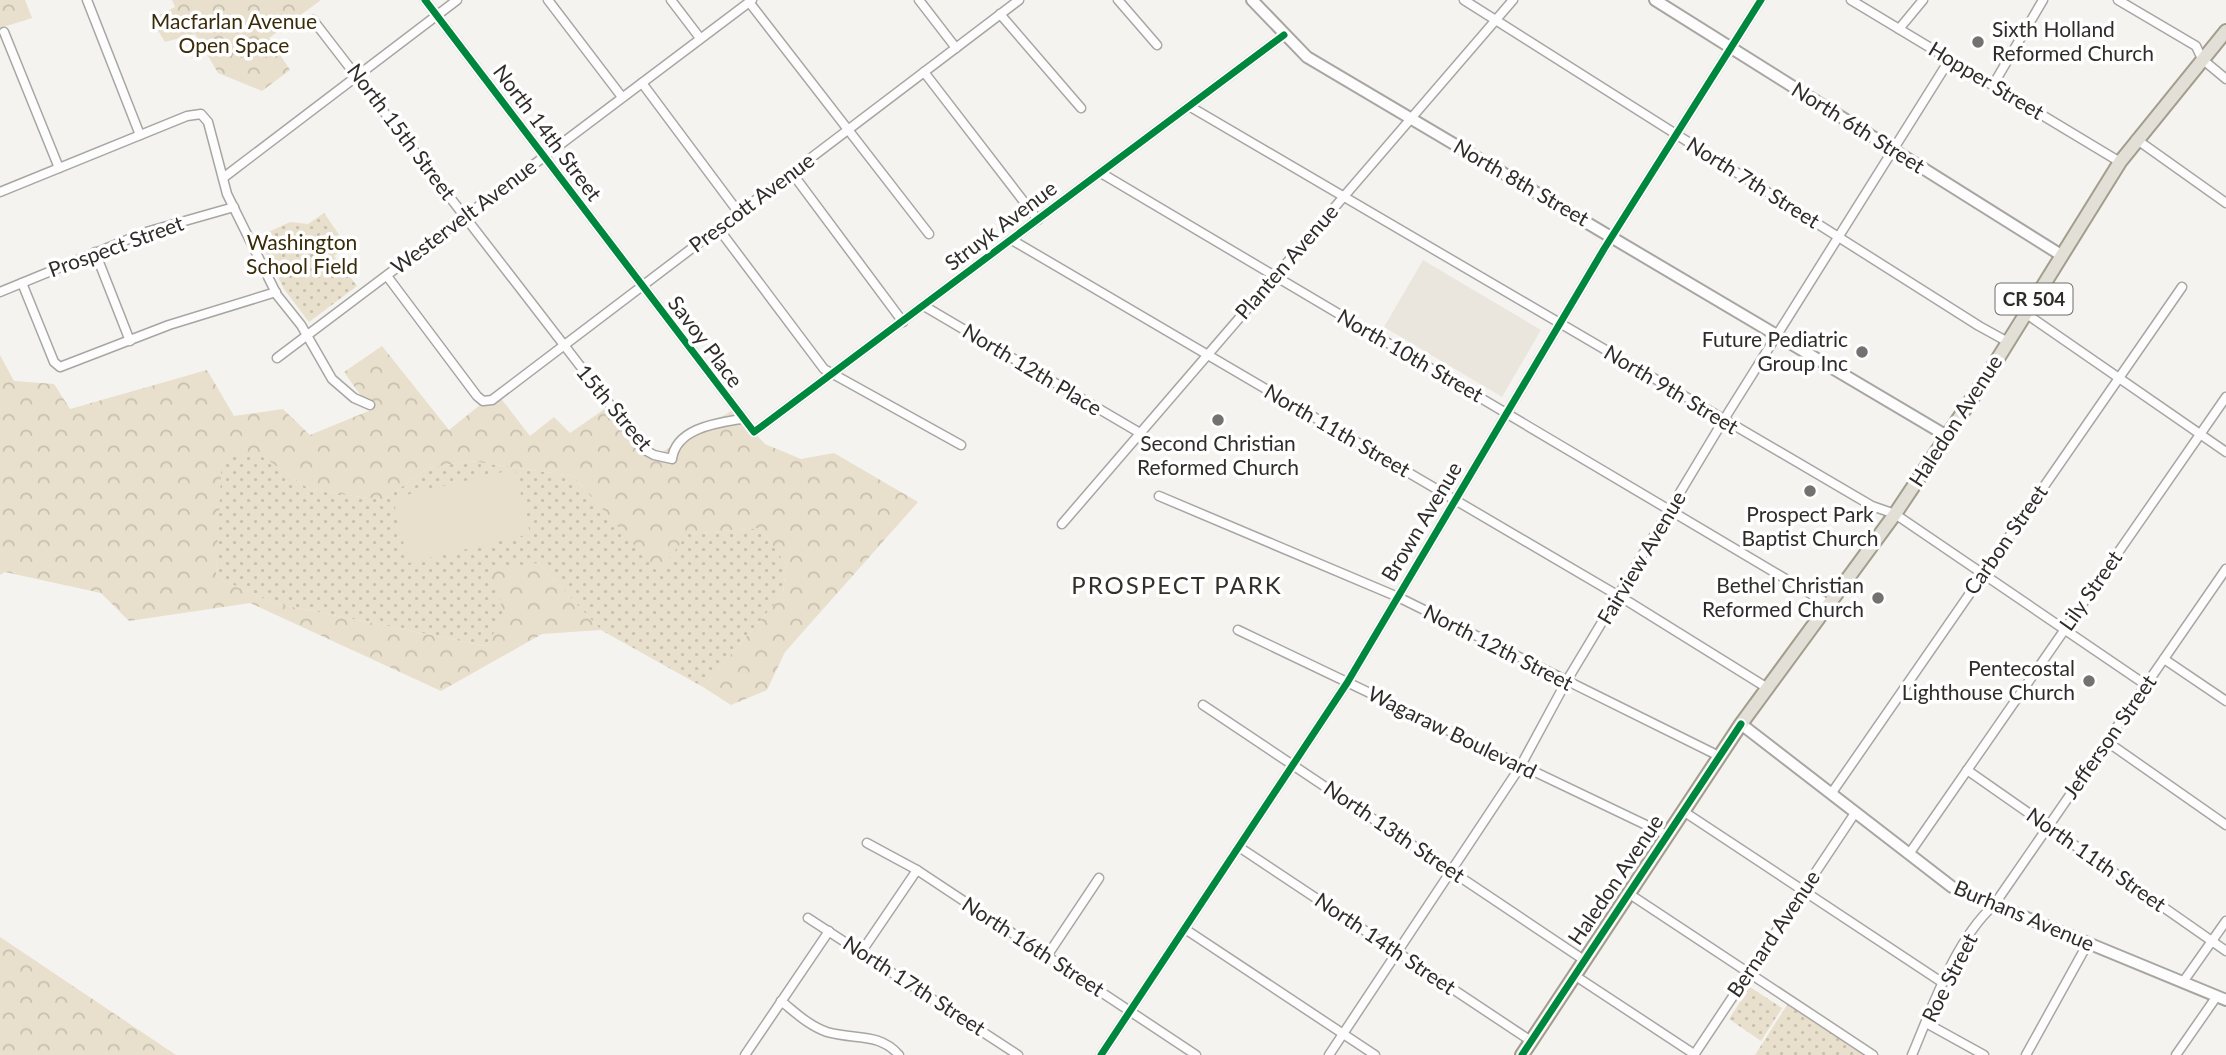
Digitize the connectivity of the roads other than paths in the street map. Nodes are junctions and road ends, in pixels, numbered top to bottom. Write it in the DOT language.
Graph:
graph roads {
  1 [pos="86,0"];
  2 [pos="425,0"];
  3 [pos="457,0"];
  4 [pos="548,0"];
  5 [pos="671,0"];
  6 [pos="919,0"];
  7 [pos="1019,0"];
  8 [pos="1118,0"];
  9 [pos="1252,0"];
  10 [pos="1464,0"];
  11 [pos="1513,0"];
  12 [pos="1655,0"];
  13 [pos="1761,0"];
  14 [pos="1851,0"];
  15 [pos="1923,0"];
  16 [pos="2043,0"];
  17 [pos="2119,0"];
  18 [pos="750,1"];
  19 [pos="1000,14"];
  20 [pos="436,15"];
  21 [pos="313,20"];
  22 [pos="1495,20"];
  23 [pos="1899,29"];
  24 [pos="2226,31"];
  25 [pos="4,32"];
  26 [pos="1284,35"];
  27 [pos="700,38"];
  28 [pos="1157,45"];
  29 [pos="956,48"];
  30 [pos="1731,48"];
  31 [pos="1950,59"];
  32 [pos="2202,59"];
  33 [pos="924,72"];
  34 [pos="358,75"];
  35 [pos="2226,79"];
  36 [pos="642,83"];
  37 [pos="1993,85"];
  38 [pos="622,97"];
  39 [pos="1189,106"];
  40 [pos="1082,108"];
  41 [pos="1410,118"];
  42 [pos="848,130"];
  43 [pos="140,135"];
  44 [pos="1677,135"];
  45 [pos="2136,139"];
  46 [pos="1894,149"];
  47 [pos="544,157"];
  48 [pos="2120,162"];
  49 [pos="60,167"];
  50 [pos="792,173"];
  51 [pos="1101,173"];
  52 [pos="223,178"];
  53 [pos="0,192"];
  54 [pos="1343,197"];
  55 [pos="2226,203"];
  56 [pos="234,206"];
  57 [pos="739,213"];
  58 [pos="465,217"];
  59 [pos="1038,220"];
  60 [pos="718,228"];
  61 [pos="929,234"];
  62 [pos="1612,236"];
  63 [pos="1838,237"];
  64 [pos="1012,240"];
  65 [pos="95,252"];
  66 [pos="2061,255"];
  67 [pos="387,276"];
  68 [pos="1275,276"];
  69 [pos="22,283"];
  70 [pos="641,286"];
  71 [pos="2182,287"];
  72 [pos="0,292"];
  73 [pos="276,292"];
  74 [pos="925,306"];
  75 [pos="2025,313"];
  76 [pos="903,323"];
  77 [pos="1559,324"];
  78 [pos="1777,334"];
  79 [pos="307,335"];
  80 [pos="130,341"];
  81 [pos="2008,342"];
  82 [pos="563,346"];
  83 [pos="1208,355"];
  84 [pos="277,358"];
  85 [pos="834,374"];
  86 [pos="2119,378"];
  87 [pos="2226,397"];
  88 [pos="370,405"];
  89 [pos="1507,413"];
  90 [pos="741,419"];
  91 [pos="1723,421"];
  92 [pos="1140,433"];
  93 [pos="2200,435"];
  94 [pos="1947,436"];
  95 [pos="961,445"];
  96 [pos="2226,453"];
  97 [pos="672,459"];
  98 [pos="1159,496"];
  99 [pos="1455,500"];
  100 [pos="1671,509"];
  101 [pos="1895,514"];
  102 [pos="1062,524"];
  103 [pos="1984,573"];
  104 [pos="2225,573"];
  105 [pos="1398,597"];
  106 [pos="1619,597"];
  107 [pos="1828,604"];
  108 [pos="2065,629"];
  109 [pos="1238,630"];
  110 [pos="2164,659"];
  111 [pos="1566,682"];
  112 [pos="1347,683"];
  113 [pos="2146,684"];
  114 [pos="1769,689"];
  115 [pos="2226,701"];
  116 [pos="1203,705"];
  117 [pos="1741,724"];
  118 [pos="2106,741"];
  119 [pos="1719,757"];
  120 [pos="1294,765"];
  121 [pos="1520,767"];
  122 [pos="1967,770"];
  123 [pos="1831,794"];
  124 [pos="1683,811"];
  125 [pos="1855,813"];
  126 [pos="2226,825"];
  127 [pos="2048,826"];
  128 [pos="1667,835"];
  129 [pos="867,843"];
  130 [pos="1239,847"];
  131 [pos="1909,854"];
  132 [pos="917,870"];
  133 [pos="1452,870"];
  134 [pos="1099,878"];
  135 [pos="1803,891"];
  136 [pos="1628,893"];
  137 [pos="1994,905"];
  138 [pos="808,918"];
  139 [pos="2226,921"];
  140 [pos="1185,929"];
  141 [pos="829,931"];
  142 [pos="2212,941"];
  143 [pos="2088,943"];
  144 [pos="862,951"];
  145 [pos="2226,951"];
  146 [pos="1397,952"];
  147 [pos="1046,956"];
  148 [pos="1584,960"];
  149 [pos="1749,972"];
  150 [pos="1574,975"];
  151 [pos="2183,982"];
  152 [pos="1943,983"];
  153 [pos="2221,998"];
  154 [pos="781,1001"];
  155 [pos="1130,1011"];
  156 [pos="1926,1023"];
  157 [pos="1343,1034"];
  158 [pos="1531,1041"];
  159 [pos="745,1055"];
  160 [pos="899,1055"];
  161 [pos="1018,1055"];
  162 [pos="1101,1055"];
  163 [pos="1196,1055"];
  164 [pos="1329,1055"];
  165 [pos="1375,1055"];
  166 [pos="1522,1055"];
  167 [pos="1694,1055"];
  168 [pos="1873,1055"];
  169 [pos="1912,1055"];
  170 [pos="1984,1055"];
  171 [pos="2026,1055"];
  172 [pos="2176,1055"];
  1 -- 43 [label="street"];
  2 -- 20 [label="street, North 14th Street"];
  3 -- 20 [label="street"];
  4 -- 38 [label="street"];
  5 -- 27 [label="street"];
  6 -- 29 [label="street"];
  7 -- 19 [label="street, Prescott Avenue"];
  8 -- 28 [label="street"];
  9 -- 26 [label="street, North 8th Street"];
  10 -- 22 [label="street, North 7th Street"];
  11 -- 22 [label="street, Planten Avenue"];
  12 -- 30 [label="street, North 6th Street"];
  13 -- 30 [label="street, Brown Avenue"];
  14 -- 23 [label="street, Hopper Street"];
  15 -- 23 [label="street"];
  16 -- 37 [label="street"];
  17 -- 32 [label="street"];
  18 -- 27 [label="street, Westervelt Avenue"];
  18 -- 42 [label="street"];
  19 -- 29 [label="street, Prescott Avenue"];
  19 -- 40 [label="street"];
  20 -- 34 [label="street"];
  20 -- 47 [label="street, North 14th Street"];
  21 -- 34 [label="street, North 15th Street"];
  22 -- 41 [label="street, Planten Avenue"];
  22 -- 44 [label="street, North 7th Street"];
  23 -- 31 [label="street, Hopper Street"];
  24 -- 32 [label="main road, Haledon Avenue / CR 504"];
  25 -- 49 [label="street"];
  26 -- 39 [label="street, Struyk Avenue"];
  26 -- 41 [label="street, North 8th Street"];
  27 -- 36 [label="street, Westervelt Avenue"];
  29 -- 33 [label="street, Prescott Avenue"];
  30 -- 44 [label="street, Brown Avenue"];
  30 -- 46 [label="street, North 6th Street"];
  31 -- 37 [label="street, Hopper Street"];
  31 -- 46 [label="street, Fairview Avenue"];
  32 -- 35 [label="street"];
  32 -- 45 [label="main road, Haledon Avenue / CR 504"];
  33 -- 42 [label="street, Prescott Avenue"];
  33 -- 59 [label="street"];
  34 -- 52 [label="street"];
  34 -- 58 [label="street, North 15th Street"];
  36 -- 38 [label="street, Westervelt Avenue"];
  36 -- 57 [label="street"];
  37 -- 48 [label="street, Hopper Street"];
  38 -- 47 [label="street, Westervelt Avenue"];
  39 -- 51 [label="street, Struyk Avenue"];
  39 -- 54 [label="street, North 9th Street"];
  41 -- 54 [label="street, Planten Avenue"];
  41 -- 62 [label="street, North 8th Street"];
  42 -- 50 [label="street, Prescott Avenue"];
  42 -- 61 [label="street"];
  43 -- 49 [label="street"];
  43 -- 52 [label="street"];
  44 -- 62 [label="street, Brown Avenue"];
  44 -- 63 [label="street, North 7th Street"];
  45 -- 48 [label="main road, Haledon Avenue / CR 504"];
  45 -- 55 [label="street"];
  46 -- 63 [label="street, Fairview Avenue"];
  46 -- 66 [label="street, North 6th Street"];
  47 -- 58 [label="street, Westervelt Avenue"];
  47 -- 70 [label="street, North 14th Street"];
  48 -- 66 [label="main road, Haledon Avenue / CR 504"];
  49 -- 53 [label="street"];
  50 -- 57 [label="street, Prescott Avenue"];
  50 -- 76 [label="street"];
  51 -- 59 [label="street, Struyk Avenue"];
  51 -- 68 [label="street, North 10th Street"];
  52 -- 56 [label="street"];
  54 -- 68 [label="street, Planten Avenue"];
  54 -- 77 [label="street, North 9th Street"];
  56 -- 65 [label="street, Prospect Street"];
  56 -- 73 [label="street"];
  57 -- 60 [label="street, Prescott Avenue"];
  58 -- 67 [label="street, Westervelt Avenue"];
  58 -- 82 [label="street, North 15th Street"];
  59 -- 64 [label="street, Struyk Avenue"];
  60 -- 70 [label="street, Prescott Avenue"];
  60 -- 85 [label="street"];
  62 -- 77 [label="street, Brown Avenue"];
  62 -- 78 [label="street, North 8th Street"];
  63 -- 78 [label="street, Fairview Avenue"];
  63 -- 81 [label="street, North 7th Street"];
  64 -- 74 [label="street, Struyk Avenue"];
  64 -- 83 [label="street, North 11th Street"];
  65 -- 69 [label="street, Prospect Street"];
  65 -- 80 [label="street"];
  66 -- 75 [label="main road, Haledon Avenue / CR 504"];
  67 -- 79 [label="street, Westervelt Avenue"];
  67 -- 82 [label="street, Prescott Avenue"];
  68 -- 83 [label="street, Planten Avenue"];
  68 -- 89 [label="street, North 10th Street"];
  69 -- 72 [label="street, Prospect Street"];
  69 -- 80 [label="street"];
  70 -- 82 [label="street, Prescott Avenue"];
  70 -- 90 [label="street, Savoy Place"];
  71 -- 86 [label="street, Carbon Street"];
  73 -- 79 [label="street"];
  73 -- 80 [label="street"];
  74 -- 76 [label="street, Struyk Avenue"];
  74 -- 92 [label="street, North 12th Place"];
  75 -- 81 [label="main road, Haledon Avenue / CR 504"];
  75 -- 86 [label="street"];
  76 -- 85 [label="street, Struyk Avenue"];
  77 -- 89 [label="street, Brown Avenue"];
  77 -- 91 [label="street, North 9th Street"];
  78 -- 91 [label="street, Fairview Avenue"];
  78 -- 94 [label="street, North 8th Street"];
  79 -- 84 [label="street, Westervelt Avenue"];
  79 -- 88 [label="street"];
  81 -- 94 [label="main road, Haledon Avenue / CR 504"];
  82 -- 97 [label="street, 15th Street"];
  83 -- 92 [label="street, Planten Avenue"];
  83 -- 99 [label="street, North 11th Street"];
  85 -- 90 [label="street, Struyk Avenue"];
  85 -- 95 [label="street"];
  86 -- 93 [label="street"];
  86 -- 103 [label="street, Carbon Street"];
  87 -- 93 [label="street, Lily Street"];
  89 -- 99 [label="street, Brown Avenue"];
  89 -- 100 [label="street, North 10th Street"];
  90 -- 97 [label="street, Struyk Avenue"];
  91 -- 100 [label="street, Fairview Avenue"];
  91 -- 101 [label="street, North 9th Street"];
  92 -- 102 [label="street, Planten Avenue"];
  93 -- 96 [label="street"];
  93 -- 108 [label="street, Lily Street"];
  94 -- 101 [label="main road, Haledon Avenue / CR 504"];
  98 -- 105 [label="street, North 12th Street"];
  99 -- 105 [label="street, Brown Avenue"];
  99 -- 106 [label="street, North 11th Street"];
  100 -- 106 [label="street, Fairview Avenue"];
  100 -- 107 [label="street, North 10th Street"];
  101 -- 103 [label="street, North 9th Street"];
  101 -- 107 [label="main road, Haledon Avenue / CR 504"];
  103 -- 108 [label="street, North 9th Street"];
  103 -- 123 [label="street, Carbon Street"];
  104 -- 110 [label="street, Jefferson Street"];
  105 -- 111 [label="street, North 12th Street"];
  105 -- 112 [label="street, Brown Avenue"];
  106 -- 111 [label="street, Fairview Avenue"];
  106 -- 114 [label="street, North 11th Street"];
  107 -- 114 [label="main road, Haledon Avenue / CR 504"];
  108 -- 113 [label="street, North 9th Street"];
  108 -- 122 [label="street, Lily Street"];
  109 -- 112 [label="street, Wagaraw Boulevard"];
  110 -- 113 [label="street, Jefferson Street"];
  110 -- 115 [label="street"];
  111 -- 119 [label="street, North 12th Street"];
  111 -- 121 [label="street, Fairview Avenue"];
  112 -- 120 [label="street, Brown Avenue"];
  112 -- 121 [label="street, Wagaraw Boulevard"];
  113 -- 118 [label="street, Jefferson Street"];
  114 -- 117 [label="main road, Haledon Avenue / CR 504"];
  116 -- 120 [label="street, North 13th Street"];
  117 -- 119 [label="main road, Haledon Avenue / CR 504"];
  117 -- 123 [label="street, Burhans Avenue"];
  118 -- 126 [label="street"];
  118 -- 127 [label="street, Jefferson Street"];
  119 -- 124 [label="main road, Haledon Avenue / CR 504"];
  120 -- 130 [label="street, Brown Avenue"];
  120 -- 133 [label="street, North 13th Street"];
  121 -- 128 [label="street, Wagaraw Boulevard"];
  121 -- 133 [label="street, Fairview Avenue"];
  122 -- 127 [label="street, North 11th Street"];
  122 -- 131 [label="street, Lily Street"];
  123 -- 125 [label="street, Burhans Avenue"];
  124 -- 128 [label="main road, Haledon Avenue / CR 504"];
  124 -- 135 [label="street"];
  125 -- 131 [label="street, Burhans Avenue"];
  125 -- 135 [label="street, Bernard Avenue"];
  127 -- 137 [label="street, Jefferson Street"];
  127 -- 142 [label="street, North 11th Street"];
  128 -- 136 [label="main road, Haledon Avenue / CR 504"];
  129 -- 132 [label="street, North 16th Street"];
  130 -- 140 [label="street, Brown Avenue"];
  130 -- 146 [label="street, North 14th Street"];
  131 -- 137 [label="street, Burhans Avenue"];
  132 -- 144 [label="street"];
  132 -- 147 [label="street, North 16th Street"];
  133 -- 146 [label="street, Fairview Avenue"];
  133 -- 148 [label="street, North 13th Street"];
  134 -- 147 [label="street"];
  135 -- 149 [label="street, Bernard Avenue"];
  135 -- 152 [label="street"];
  136 -- 148 [label="main road, Haledon Avenue / CR 504"];
  136 -- 149 [label="street"];
  137 -- 143 [label="street, Burhans Avenue"];
  137 -- 152 [label="street, Roe Street"];
  138 -- 141 [label="street, North 17th Street"];
  139 -- 142 [label="street"];
  140 -- 155 [label="street, Brown Avenue"];
  140 -- 157 [label="street"];
  141 -- 144 [label="street, North 17th Street"];
  141 -- 154 [label="street"];
  142 -- 145 [label="street, North 11th Street"];
  142 -- 151 [label="street"];
  143 -- 151 [label="street, Burhans Avenue"];
  143 -- 171 [label="street"];
  144 -- 161 [label="street, North 17th Street"];
  146 -- 157 [label="street, Fairview Avenue"];
  146 -- 158 [label="street, North 14th Street"];
  147 -- 155 [label="street, North 16th Street"];
  148 -- 150 [label="main road, Haledon Avenue / CR 504"];
  149 -- 167 [label="street, Bernard Avenue"];
  149 -- 168 [label="street"];
  150 -- 158 [label="main road, Haledon Avenue / CR 504"];
  150 -- 167 [label="street"];
  151 -- 153 [label="street, Burhans Avenue"];
  152 -- 156 [label="street, Roe Street"];
  153 -- 172 [label="street"];
  154 -- 159 [label="street"];
  154 -- 160 [label="street"];
  155 -- 162 [label="street, Brown Avenue"];
  155 -- 163 [label="street, North 16th Street"];
  156 -- 169 [label="street, Roe Street"];
  156 -- 170 [label="street"];
  157 -- 164 [label="street, Fairview Avenue"];
  157 -- 165 [label="street"];
  158 -- 166 [label="main road, Haledon Avenue / CR 504"];
}
